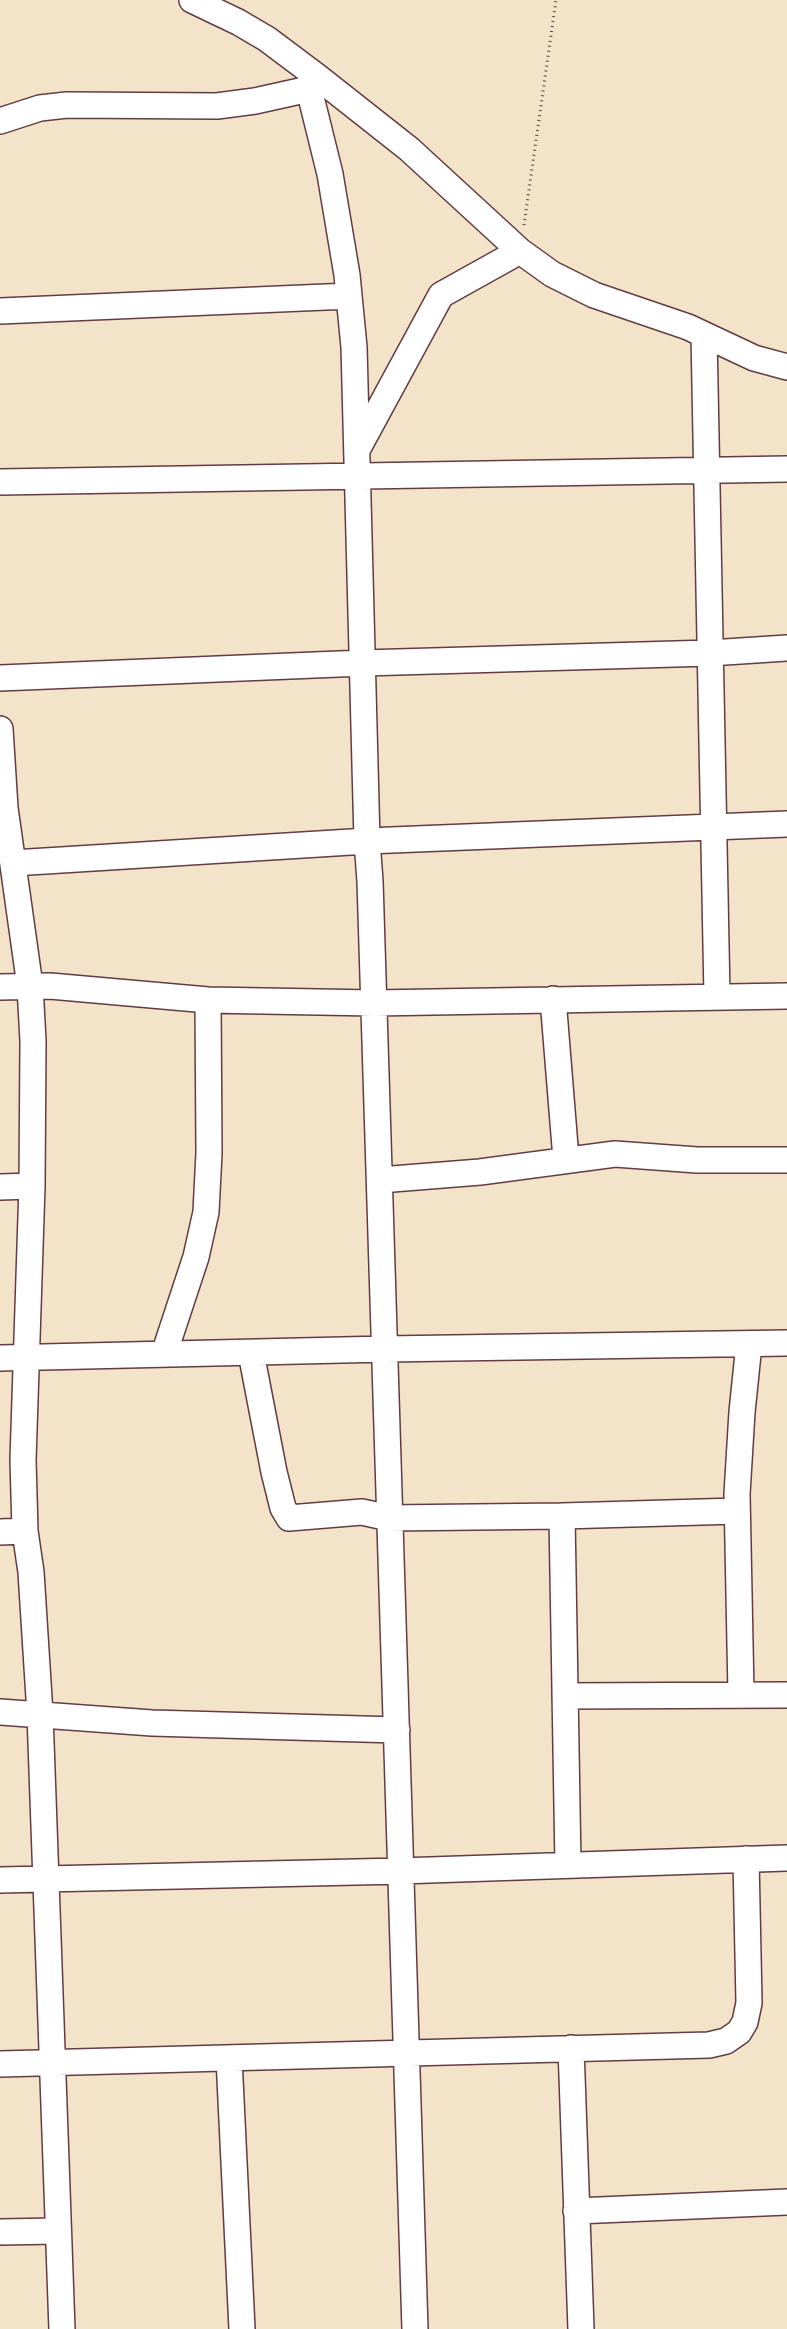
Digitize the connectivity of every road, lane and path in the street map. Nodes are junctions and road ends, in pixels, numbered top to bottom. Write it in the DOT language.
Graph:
graph roads {
  1 [pos="192,0"];
  2 [pos="556,0"];
  3 [pos="314,83"];
  4 [pos="0,121"];
  5 [pos="520,251"];
  6 [pos="349,296"];
  7 [pos="0,310"];
  8 [pos="704,335"];
  9 [pos="787,367"];
  10 [pos="357,450"];
  11 [pos="787,469"];
  12 [pos="707,470"];
  13 [pos="358,477"];
  14 [pos="0,482"];
  15 [pos="787,648"];
  16 [pos="710,653"];
  17 [pos="363,663"];
  18 [pos="0,678"];
  19 [pos="0,729"];
  20 [pos="2,808"];
  21 [pos="787,824"];
  22 [pos="714,828"];
  23 [pos="367,841"];
  24 [pos="13,863"];
  25 [pos="30,986"];
  26 [pos="0,987"];
  27 [pos="717,996"];
  28 [pos="787,996"];
  29 [pos="553,999"];
  30 [pos="208,1000"];
  31 [pos="374,1002"];
  32 [pos="566,1159"];
  33 [pos="787,1160"];
  34 [pos="380,1180"];
  35 [pos="32,1186"];
  36 [pos="0,1187"];
  37 [pos="787,1343"];
  38 [pos="749,1344"];
  39 [pos="385,1349"];
  40 [pos="251,1353"];
  41 [pos="164,1354"];
  42 [pos="25,1357"];
  43 [pos="0,1358"];
  44 [pos="737,1511"];
  45 [pos="562,1516"];
  46 [pos="389,1518"];
  47 [pos="25,1530"];
  48 [pos="0,1532"];
  49 [pos="741,1694"];
  50 [pos="787,1694"];
  51 [pos="565,1696"];
  52 [pos="0,1712"];
  53 [pos="40,1714"];
  54 [pos="397,1730"];
  55 [pos="787,1858"];
  56 [pos="746,1859"];
  57 [pos="568,1865"];
  58 [pos="400,1871"];
  59 [pos="44,1879"];
  60 [pos="0,1880"];
  61 [pos="570,2048"];
  62 [pos="407,2053"];
  63 [pos="228,2058"];
  64 [pos="51,2063"];
  65 [pos="0,2064"];
  66 [pos="787,2202"];
  67 [pos="576,2211"];
  68 [pos="57,2231"];
  69 [pos="0,2232"];
  70 [pos="62,2329"];
  71 [pos="242,2329"];
  72 [pos="415,2329"];
  73 [pos="581,2329"];
  1 -- 3 [label="street"];
  2 -- 5 [label="path"];
  3 -- 4 [label="street"];
  3 -- 5 [label="street"];
  3 -- 6 [label="street"];
  5 -- 8 [label="street"];
  5 -- 10 [label="street"];
  6 -- 7 [label="street"];
  6 -- 10 [label="street"];
  8 -- 9 [label="street"];
  8 -- 12 [label="street"];
  10 -- 13 [label="street"];
  11 -- 12 [label="street"];
  12 -- 13 [label="street"];
  12 -- 16 [label="street"];
  13 -- 14 [label="street"];
  13 -- 17 [label="street"];
  15 -- 16 [label="street"];
  16 -- 17 [label="street"];
  16 -- 22 [label="street"];
  17 -- 18 [label="street"];
  17 -- 23 [label="street"];
  19 -- 20 [label="street"];
  20 -- 24 [label="street"];
  21 -- 22 [label="street"];
  22 -- 23 [label="street"];
  22 -- 27 [label="street"];
  23 -- 24 [label="street"];
  23 -- 31 [label="street"];
  24 -- 25 [label="street"];
  25 -- 26 [label="street"];
  25 -- 30 [label="street"];
  25 -- 35 [label="street"];
  27 -- 28 [label="street"];
  27 -- 29 [label="street"];
  29 -- 31 [label="street"];
  29 -- 32 [label="street"];
  30 -- 31 [label="street"];
  30 -- 41 [label="street"];
  31 -- 34 [label="street"];
  32 -- 33 [label="street"];
  32 -- 34 [label="street"];
  34 -- 39 [label="street"];
  35 -- 36 [label="street"];
  35 -- 42 [label="street"];
  37 -- 38 [label="street"];
  38 -- 39 [label="street"];
  38 -- 44 [label="street"];
  39 -- 40 [label="street"];
  39 -- 46 [label="street"];
  40 -- 41 [label="street"];
  40 -- 46 [label="street"];
  41 -- 42 [label="street"];
  42 -- 43 [label="street"];
  42 -- 47 [label="street"];
  44 -- 45 [label="street"];
  44 -- 49 [label="street"];
  45 -- 46 [label="street"];
  45 -- 51 [label="street"];
  46 -- 54 [label="street"];
  47 -- 48 [label="street"];
  47 -- 53 [label="street"];
  49 -- 50 [label="street"];
  49 -- 51 [label="street"];
  51 -- 57 [label="street"];
  52 -- 53 [label="street"];
  53 -- 54 [label="street"];
  53 -- 59 [label="street"];
  54 -- 58 [label="street"];
  55 -- 56 [label="street"];
  56 -- 57 [label="street"];
  56 -- 61 [label="street"];
  57 -- 58 [label="street"];
  58 -- 59 [label="street"];
  58 -- 62 [label="street"];
  59 -- 60 [label="street"];
  59 -- 64 [label="street"];
  61 -- 62 [label="street"];
  61 -- 67 [label="street"];
  62 -- 63 [label="street"];
  62 -- 72 [label="street"];
  63 -- 64 [label="street"];
  63 -- 71 [label="street"];
  64 -- 65 [label="street"];
  64 -- 68 [label="street"];
  66 -- 67 [label="street"];
  67 -- 73 [label="street"];
  68 -- 69 [label="street"];
  68 -- 70 [label="street"];
}
